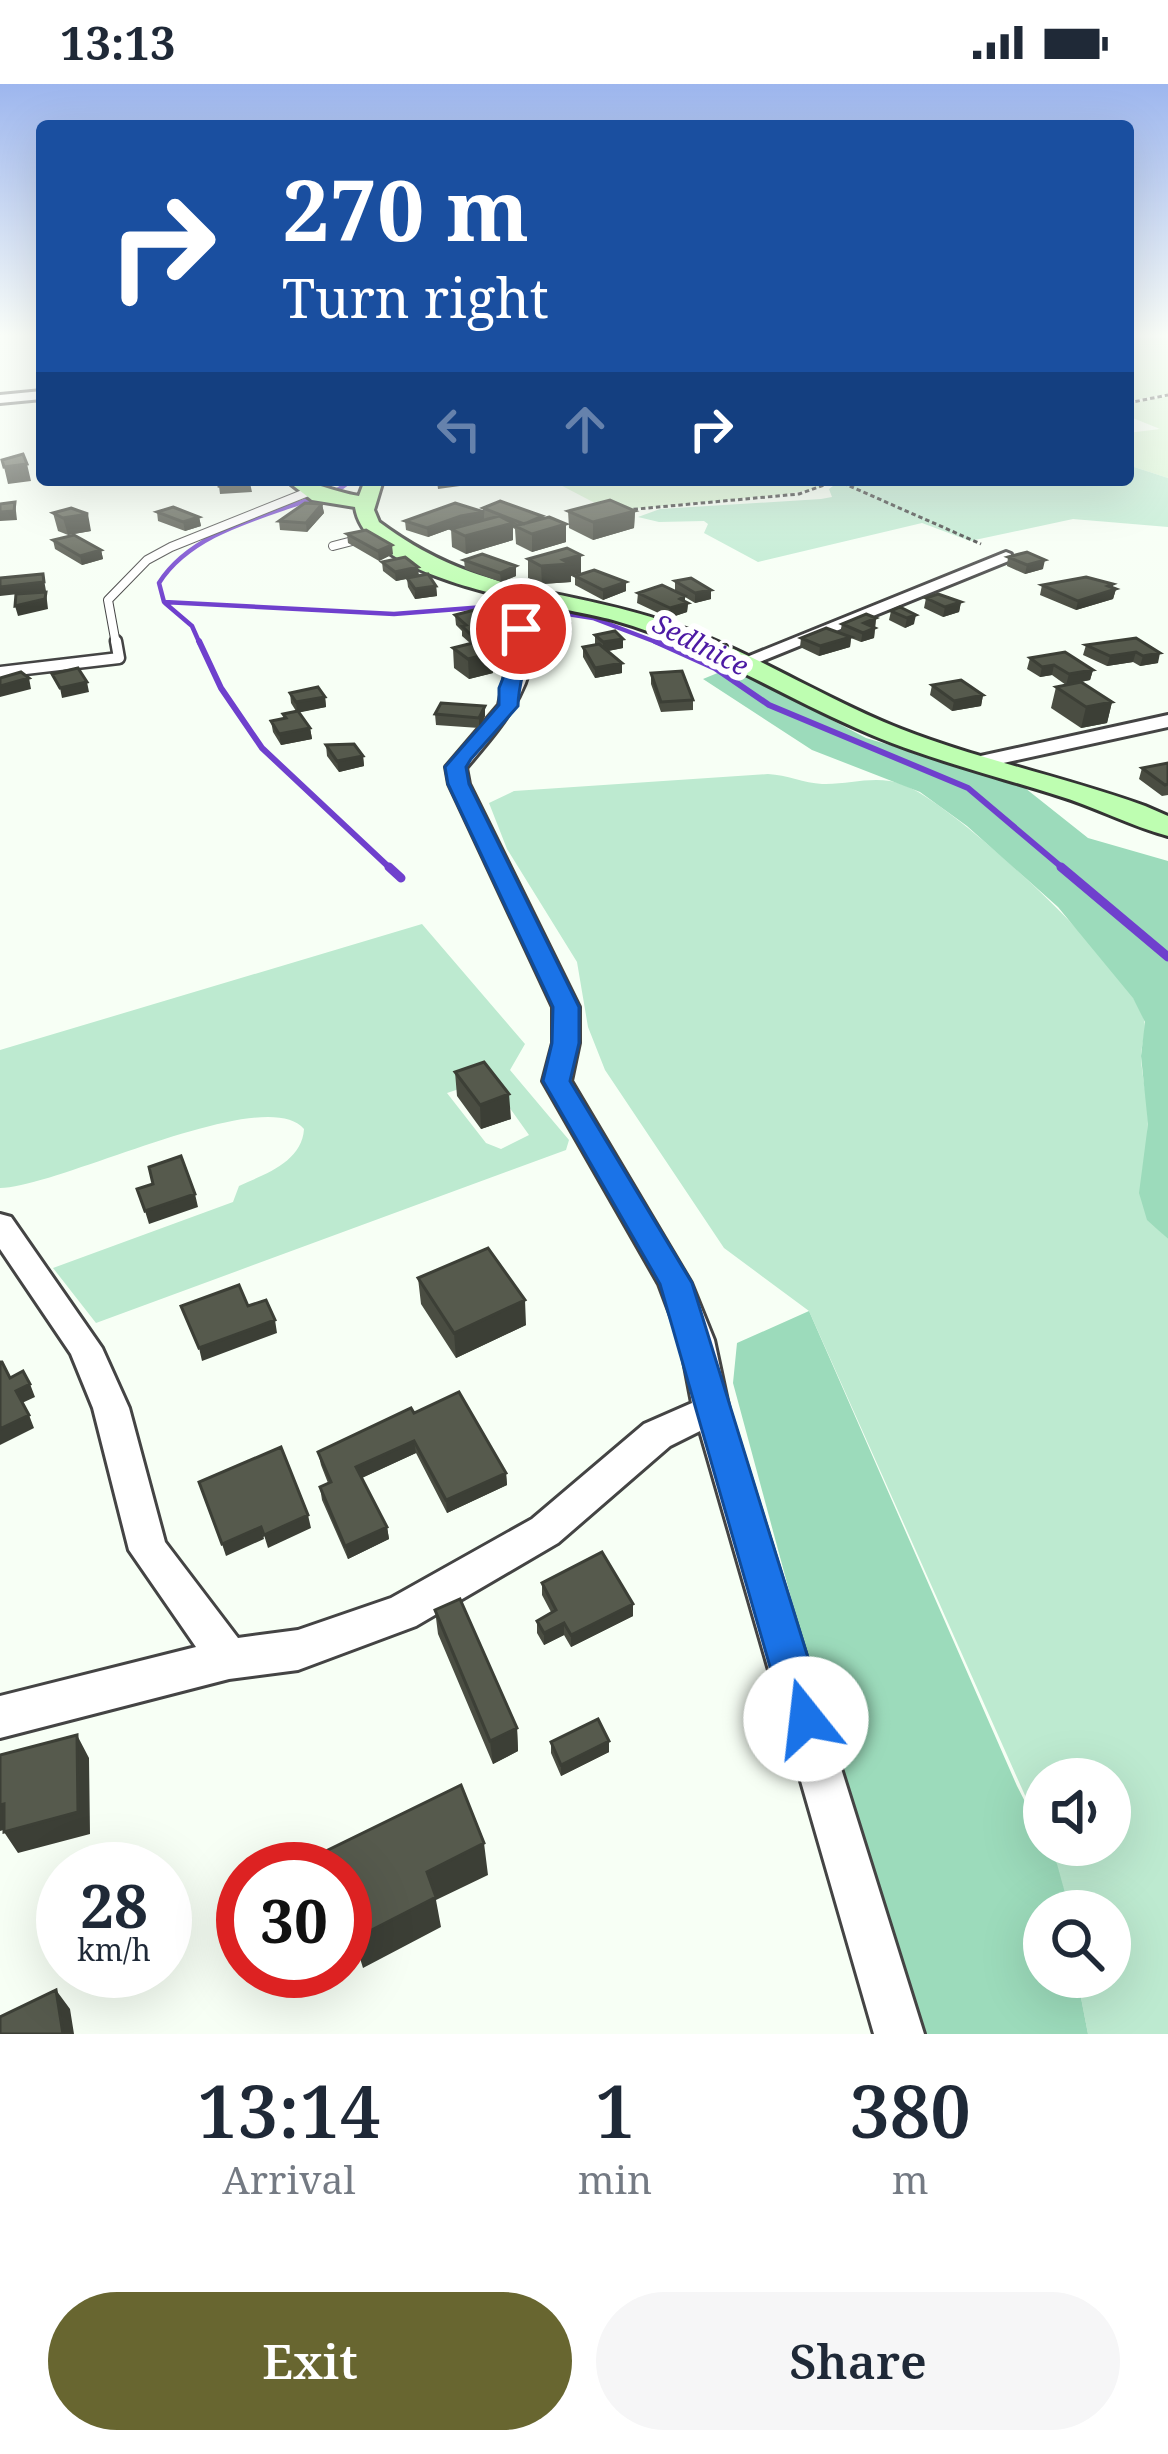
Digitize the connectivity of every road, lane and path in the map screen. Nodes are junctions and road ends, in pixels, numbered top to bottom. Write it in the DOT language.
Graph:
graph roads {
  1 [pos="372,486"];
  2 [pos="820,486"];
  3 [pos="848,486"];
  4 [pos="305,488"];
  5 [pos="366,503"];
  6 [pos="614,512"];
  7 [pos="381,534"];
  8 [pos="333,546"];
  9 [pos="1006,557"];
  10 [pos="521,629"];
  11 [pos="746,661"];
  12 [pos="0,672"];
  13 [pos="1168,722"];
  14 [pos="976,763"];
  15 [pos="1168,827"];
  16 [pos="0,1225"];
  17 [pos="711,1410"];
  18 [pos="229,1659"];
  19 [pos="0,1717"];
  20 [pos="899,2034"];
  1 -- 5 [label="main road"];
  2 -- 6 [label="path"];
  3 -- 9 [label="path"];
  4 -- 5 [label="main road"];
  4 -- 12 [label="lane"];
  5 -- 7 [label="main road"];
  7 -- 8 [label="lane"];
  7 -- 11 [label="main road"];
  9 -- 11 [label="street"];
  10 -- 17 [label="street"];
  11 -- 14 [label="main road"];
  13 -- 14 [label="street"];
  14 -- 15 [label="main road"];
  16 -- 18 [label="street"];
  17 -- 18 [label="street"];
  17 -- 20 [label="street"];
  18 -- 19 [label="street"];
}
